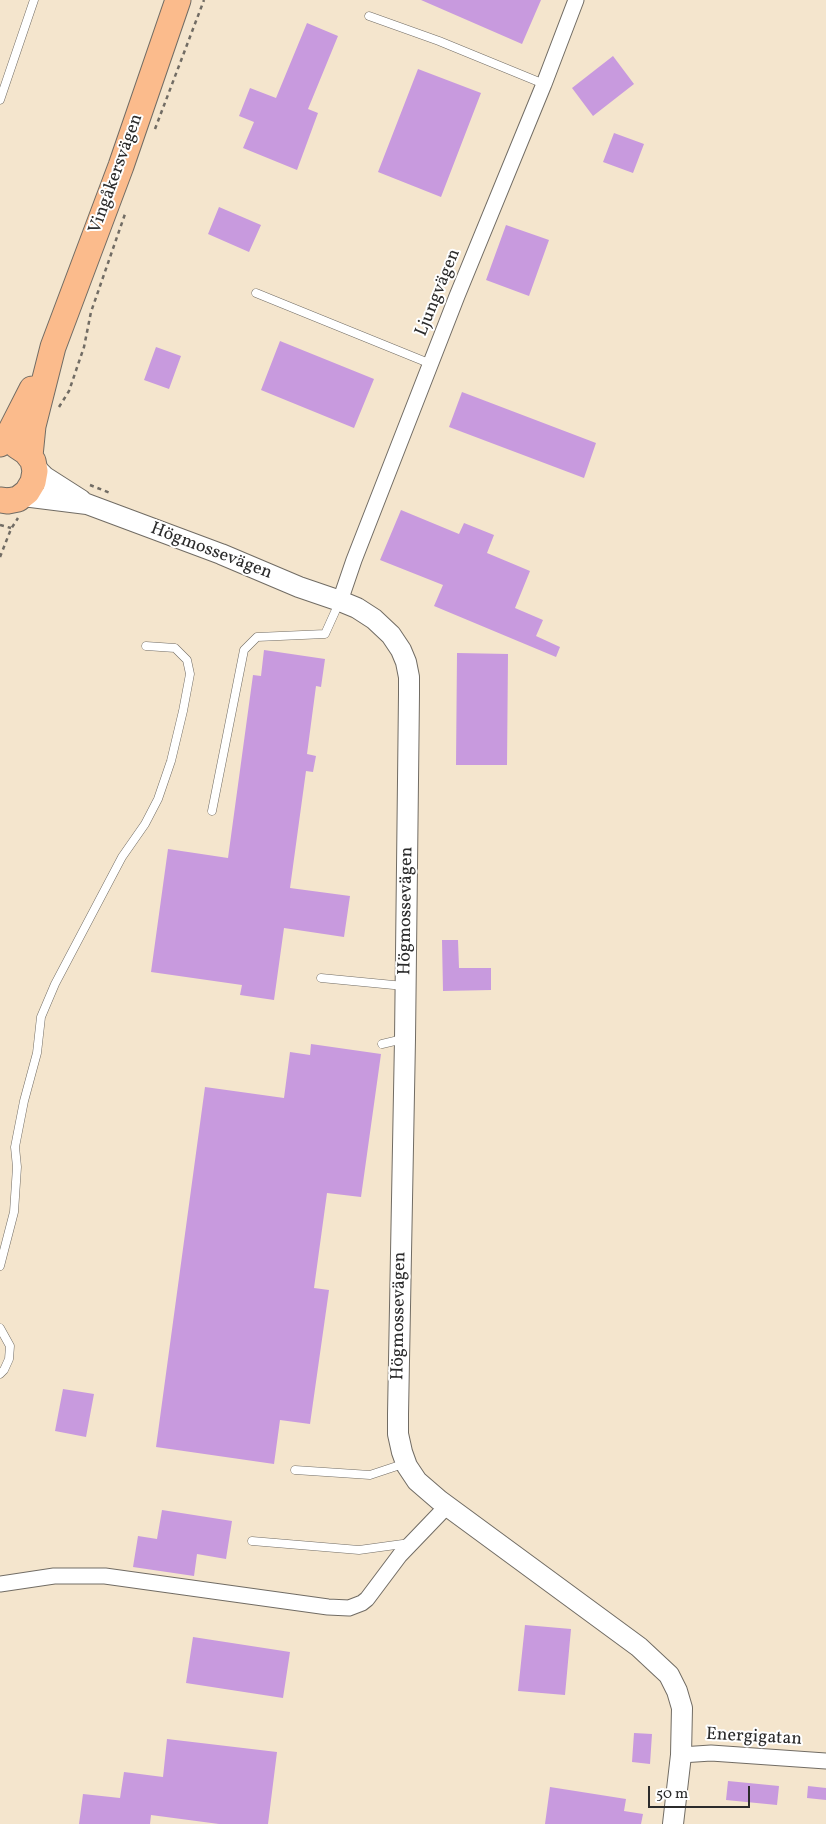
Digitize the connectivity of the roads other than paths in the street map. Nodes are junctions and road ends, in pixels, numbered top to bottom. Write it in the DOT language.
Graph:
graph roads {
  1 [pos="34,0"];
  2 [pos="178,0"];
  3 [pos="576,0"];
  4 [pos="369,16"];
  5 [pos="544,84"];
  6 [pos="0,100"];
  7 [pos="256,293"];
  8 [pos="54,347"];
  9 [pos="431,364"];
  10 [pos="0,445"];
  11 [pos="32,461"];
  12 [pos="87,504"];
  13 [pos="11,510"];
  14 [pos="340,601"];
  15 [pos="146,646"];
  16 [pos="212,811"];
  17 [pos="321,978"];
  18 [pos="406,987"];
  19 [pos="405,1039"];
  20 [pos="382,1044"];
  21 [pos="0,1266"];
  22 [pos="0,1328"];
  23 [pos="0,1374"];
  24 [pos="406,1463"];
  25 [pos="295,1470"];
  26 [pos="447,1506"];
  27 [pos="252,1541"];
  28 [pos="412,1543"];
  29 [pos="0,1584"];
  30 [pos="681,1755"];
  31 [pos="826,1761"];
  32 [pos="673,1824"];
  1 -- 6 [label="lane"];
  2 -- 8 [label="main road, Vingåkersvägen"];
  3 -- 5 [label="street, Ljungvägen"];
  4 -- 5 [label="lane"];
  5 -- 9 [label="street, Ljungvägen"];
  7 -- 9 [label="lane"];
  8 -- 10 [label="main road, Vingåkersvägen"];
  8 -- 11 [label="main road, Vingåkersvägen"];
  9 -- 14 [label="street, Ljungvägen"];
  10 -- 11 [label="main road, Vingåkersvägen"];
  11 -- 12 [label="street, Högmossevägen"];
  11 -- 13 [label="main road, Vingåkersvägen"];
  12 -- 13 [label="street, Högmossevägen"];
  12 -- 14 [label="street, Högmossevägen"];
  14 -- 16 [label="lane"];
  14 -- 18 [label="street, Högmossevägen"];
  15 -- 21 [label="lane"];
  17 -- 18 [label="lane"];
  18 -- 19 [label="street, Högmossevägen"];
  19 -- 20 [label="lane"];
  19 -- 24 [label="street, Högmossevägen"];
  22 -- 23 [label="lane"];
  24 -- 25 [label="lane"];
  24 -- 26 [label="street, Högmossevägen"];
  26 -- 28 [label="street"];
  26 -- 30 [label="street, Högmossevägen"];
  27 -- 28 [label="lane"];
  28 -- 29 [label="street"];
  30 -- 31 [label="street, Energigatan"];
  30 -- 32 [label="street, Högmossevägen"];
}
